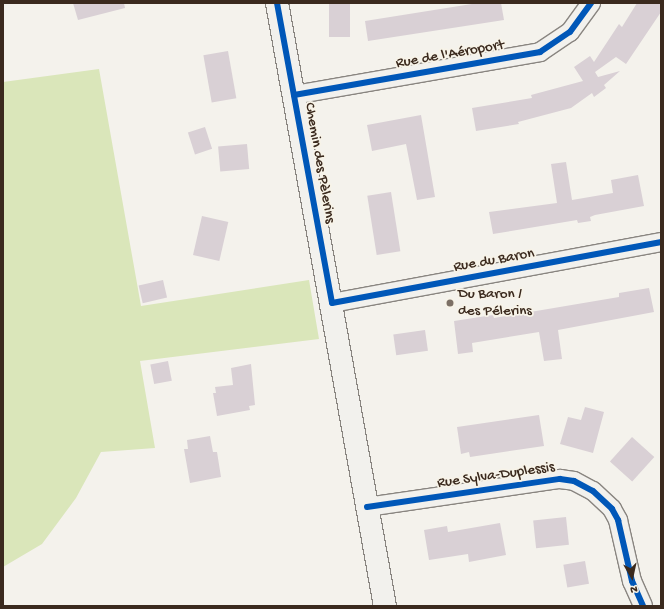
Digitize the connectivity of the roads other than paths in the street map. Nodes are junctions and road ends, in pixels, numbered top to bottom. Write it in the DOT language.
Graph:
graph roads {
  1 [pos="277,3"];
  2 [pos="590,3"];
  3 [pos="294,95"];
  4 [pos="661,242"];
  5 [pos="332,303"];
  6 [pos="367,507"];
  7 [pos="385,606"];
  8 [pos="643,606"];
  1 -- 3 [label="street, Chemin des Pèlerins"];
  2 -- 3 [label="street, Rue de l'Aéroport"];
  3 -- 5 [label="street, Chemin des Pèlerins"];
  4 -- 5 [label="street, Rue du Baron"];
  5 -- 6 [label="street, Chemin des Pèlerins"];
  6 -- 7 [label="street, Chemin des Pèlerins"];
  6 -- 8 [label="street, Rue Sylva-Duplessis"];
}
